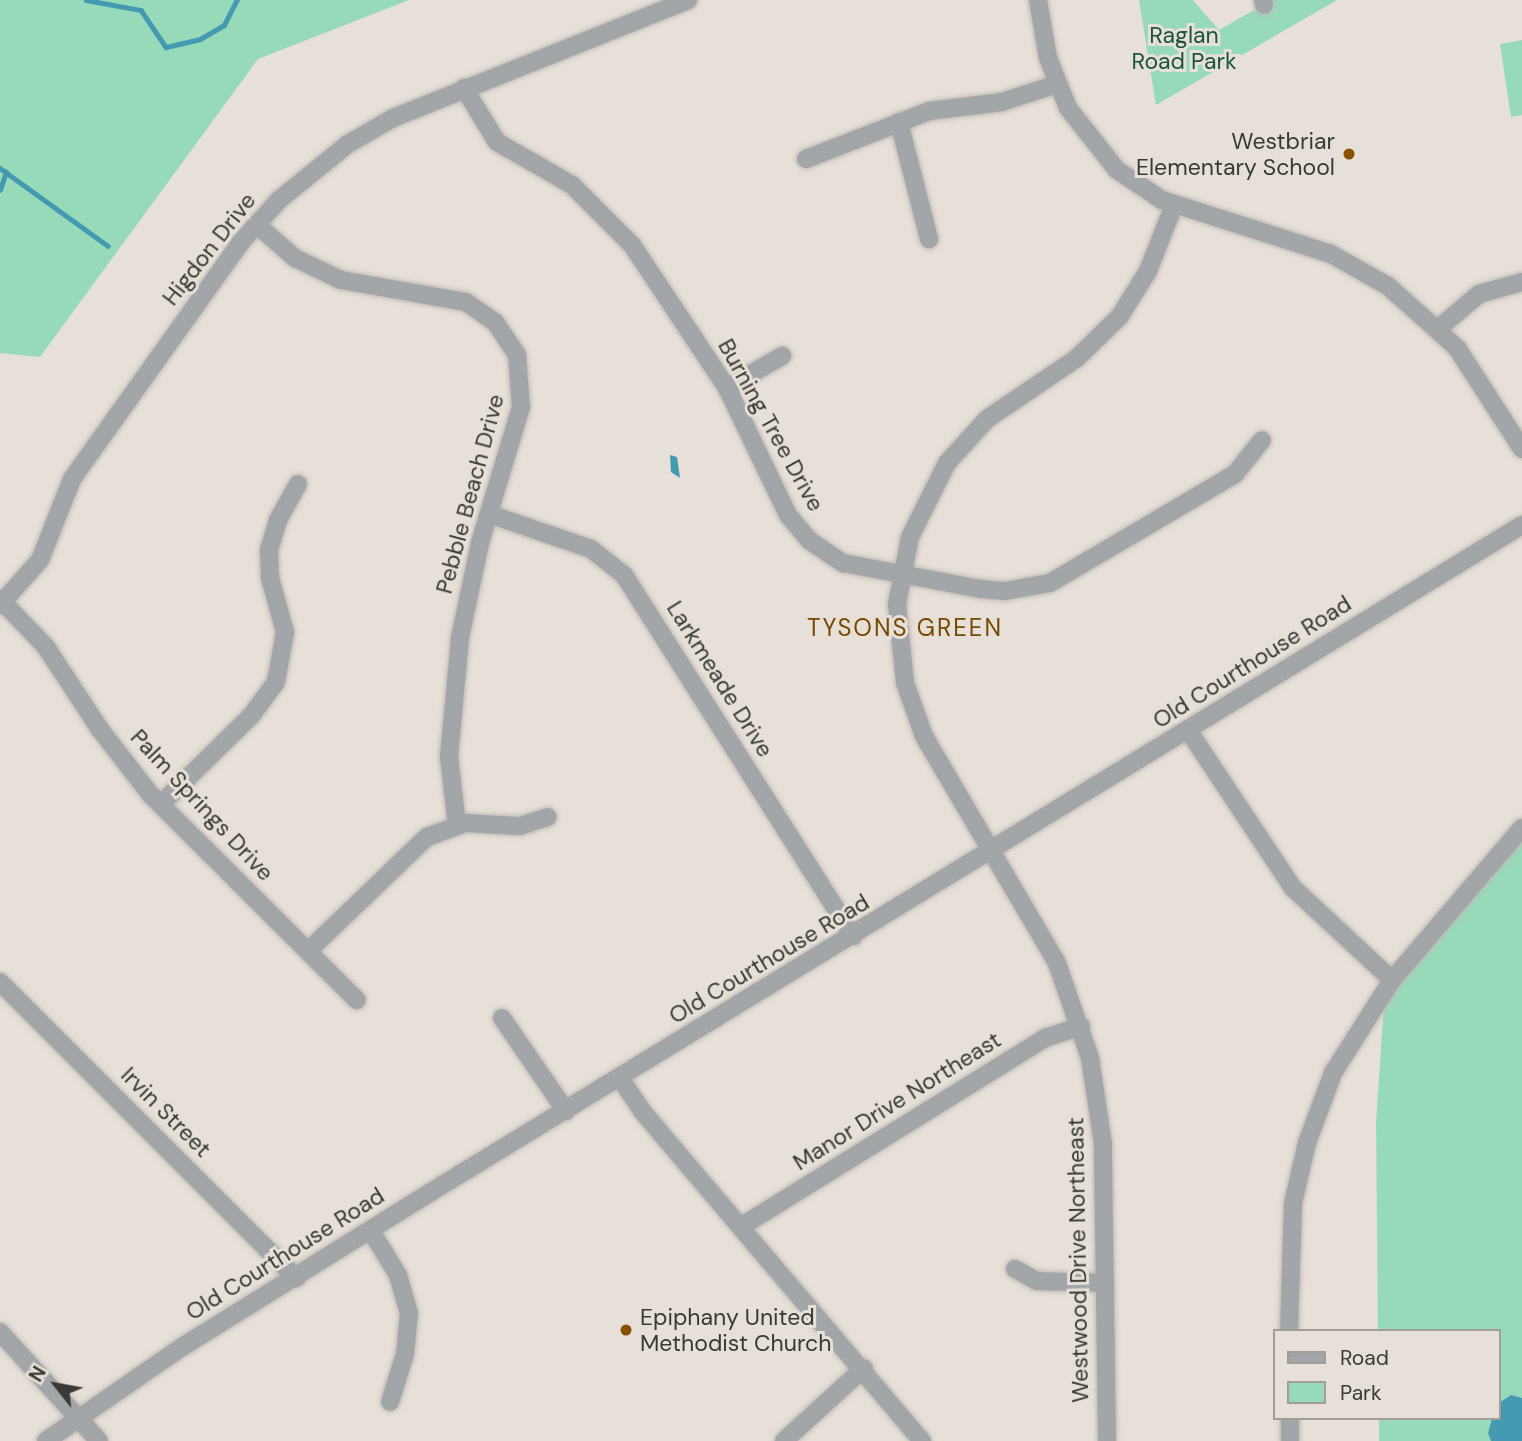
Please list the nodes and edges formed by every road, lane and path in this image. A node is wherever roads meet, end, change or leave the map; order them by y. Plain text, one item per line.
1 (688, 0) edge
2 (1038, 0) edge
3 (1057, 84) junction
4 (464, 88) junction
5 (899, 122) junction
6 (806, 159) dead end
7 (1174, 205) junction
8 (256, 224) junction
9 (929, 239) dead end
10 (1522, 282) edge
11 (1439, 328) junction
12 (782, 356) dead end
13 (727, 388) junction
14 (1262, 440) dead end
15 (1522, 449) edge
16 (299, 484) dead end
17 (489, 514) junction
18 (1522, 525) edge
19 (903, 576) junction
20 (1, 602) edge
21 (1188, 730) junction
22 (161, 804) junction
23 (548, 817) dead end
24 (457, 825) junction
25 (1522, 828) edge
26 (993, 850) junction
27 (853, 936) junction
28 (308, 951) junction
29 (1392, 980) junction
30 (0, 982) edge
31 (358, 1000) dead end
32 (502, 1018) dead end
33 (1081, 1026) junction
34 (620, 1078) junction
35 (566, 1111) junction
36 (742, 1226) junction
37 (371, 1231) junction
38 (1014, 1269) dead end
39 (296, 1278) junction
40 (1105, 1283) junction
41 (1289, 1329) edge
42 (0, 1332) edge
43 (864, 1368) junction
44 (390, 1402) dead end
45 (79, 1418) junction
46 (1290, 1420) edge
47 (46, 1441) edge
48 (99, 1441) edge
49 (784, 1441) edge
50 (922, 1441) edge
51 (1107, 1441) edge
52 (1290, 1441) edge

1 - 4 street, Higdon Drive
2 - 3 street
3 - 5 street
3 - 7 street
4 - 8 street, Higdon Drive
4 - 13 street, Burning Tree Drive
5 - 6 street
5 - 9 street
7 - 11 street
7 - 19 street, Westwood Drive Northeast
8 - 17 street, Pebble Beach Drive
8 - 20 street, Higdon Drive
10 - 11 street
11 - 15 street
12 - 13 street
13 - 19 street, Burning Tree Drive
14 - 19 street, Burning Tree Drive
16 - 22 street
17 - 24 street, Pebble Beach Drive
17 - 27 street, Larkmeade Drive
18 - 21 street, Old Courthouse Road
19 - 26 street, Westwood Drive Northeast
20 - 22 street, Palm Springs Drive
21 - 26 street, Old Courthouse Road
21 - 29 street
22 - 28 street, Palm Springs Drive
23 - 24 street
24 - 28 street
25 - 29 street
26 - 27 street, Old Courthouse Road
26 - 33 street, Westwood Drive Northeast
27 - 34 street, Old Courthouse Road
28 - 31 street, Palm Springs Drive
29 - 41 street
30 - 39 street, Irvin Street
32 - 35 street
33 - 36 street, Manor Drive Northeast
33 - 40 street, Westwood Drive Northeast
34 - 35 street, Old Courthouse Road
34 - 36 street
35 - 37 street, Old Courthouse Road
36 - 43 street
37 - 39 street, Old Courthouse Road
37 - 44 street
38 - 40 street
39 - 45 street, Old Courthouse Road
40 - 51 street, Westwood Drive Northeast
42 - 45 street
43 - 49 street
43 - 50 street
45 - 47 street, Old Courthouse Road
45 - 48 street
46 - 52 street

